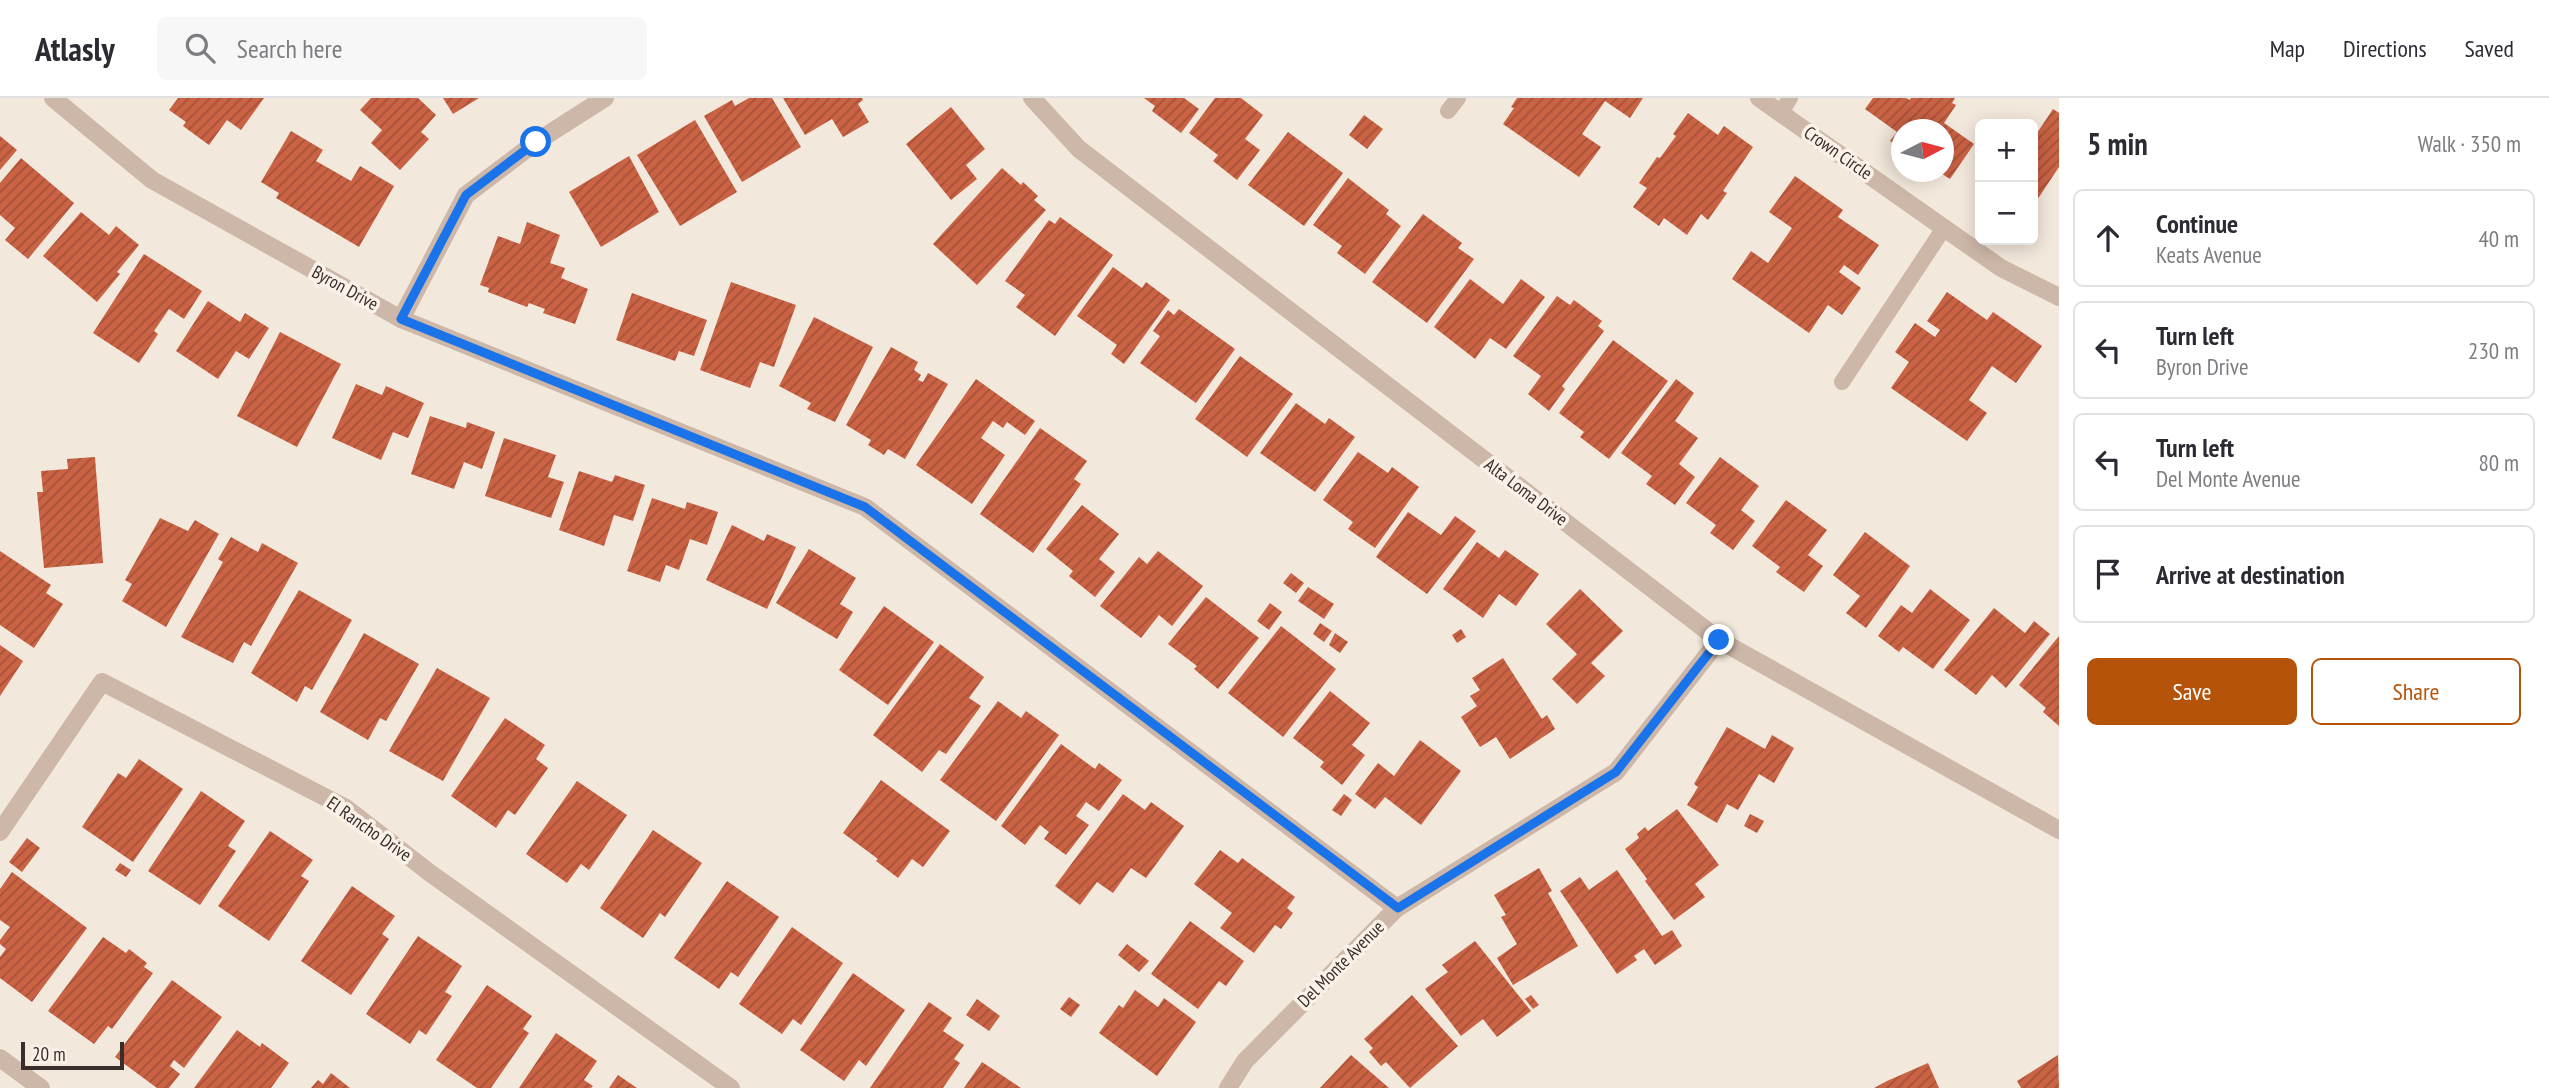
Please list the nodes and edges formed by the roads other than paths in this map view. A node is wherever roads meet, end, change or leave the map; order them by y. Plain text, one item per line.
1 (53, 98) edge
2 (605, 98) edge
3 (1032, 98) edge
4 (1759, 98) edge
5 (1785, 105) edge
6 (1944, 228) junction
7 (2059, 297) edge
8 (401, 319) junction
9 (1842, 382) dead end
10 (1719, 640) junction
11 (2059, 830) edge
12 (0, 832) edge
13 (1398, 908) junction
14 (0, 1059) edge
15 (41, 1088) edge
16 (731, 1088) edge
17 (1228, 1088) edge

1 - 8 street, Byron Drive
2 - 8 street
3 - 10 street, Alta Loma Drive
4 - 5 street, Crown Circle
5 - 6 street, Crown Circle
6 - 7 street, Crown Circle
6 - 9 lane
8 - 13 street, Byron Drive
10 - 11 street, Alta Loma Drive
10 - 13 street, Del Monte Avenue
12 - 16 street, El Rancho Drive
13 - 17 street, Del Monte Avenue
14 - 15 street

